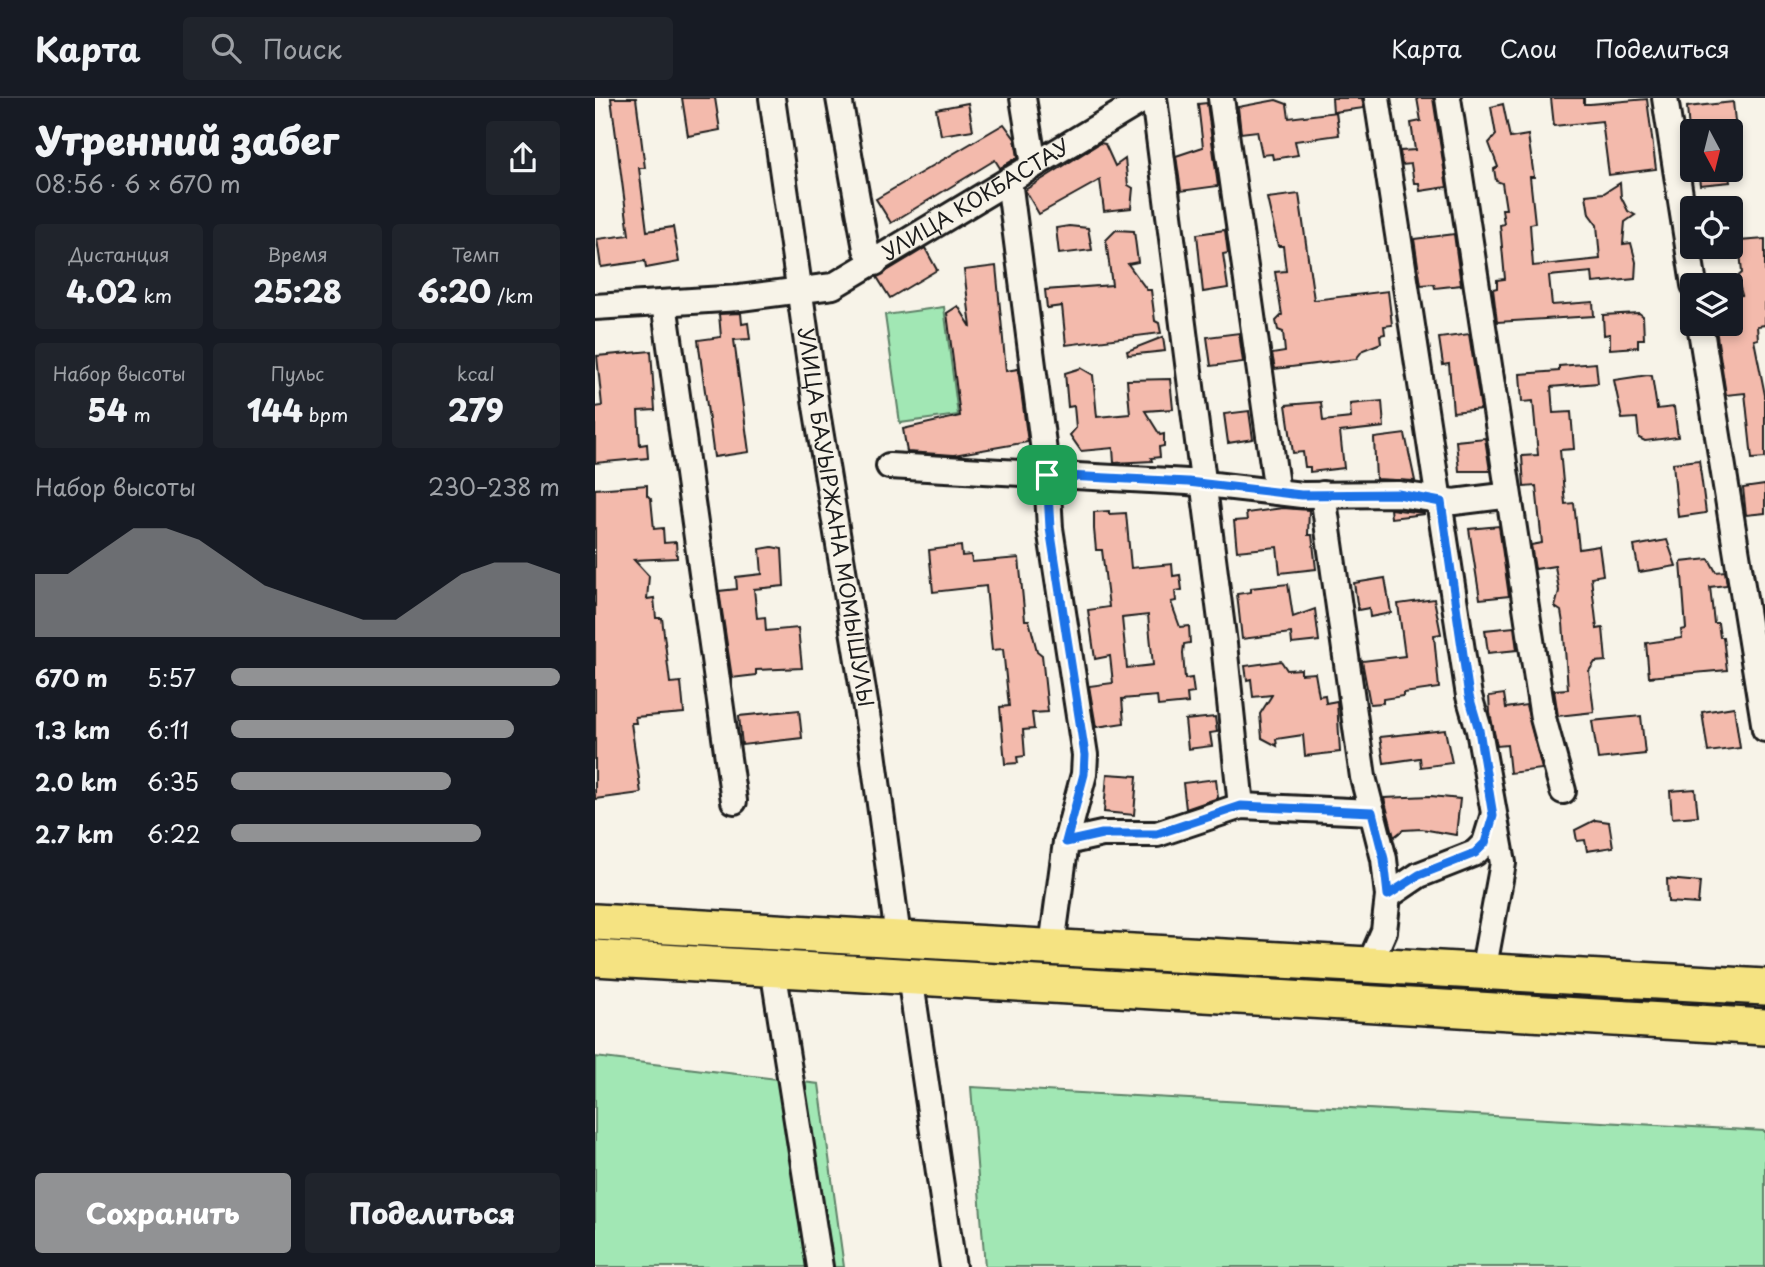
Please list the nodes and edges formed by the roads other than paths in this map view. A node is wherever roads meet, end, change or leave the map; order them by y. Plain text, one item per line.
1 (772, 98) edge
2 (839, 98) edge
3 (1023, 98) edge
4 (1146, 98) edge
5 (1154, 98) edge
6 (1221, 98) edge
7 (1377, 98) edge
8 (1448, 98) edge
9 (1665, 98) edge
10 (1034, 165) junction
11 (1009, 180) junction
12 (874, 263) junction
13 (1692, 273) edge
14 (801, 292) junction
15 (664, 303) junction
16 (595, 307) edge
17 (1702, 336) edge
18 (889, 466) dead end
19 (1047, 475) junction
20 (1203, 483) junction
21 (1277, 492) junction
22 (1323, 494) junction
23 (1441, 502) junction
24 (1510, 503) junction
25 (1765, 729) edge
26 (1563, 791) dead end
27 (734, 801) dead end
28 (1241, 806) junction
29 (1372, 812) junction
30 (1493, 816) junction
31 (1066, 842) junction
32 (1388, 895) junction
33 (595, 922) edge
34 (898, 937) junction
35 (1052, 946) junction
36 (595, 958) edge
37 (1369, 965) junction
38 (773, 968) junction
39 (1483, 972) junction
40 (910, 976) junction
41 (1765, 987) edge
42 (1765, 1027) edge
43 (820, 1267) edge
44 (953, 1267) edge

1 - 14 street, УЛИЦА БАУЫРЖАНА МОМЫШУЛЫ
2 - 12 street
3 - 10 street
4 - 10 street, УЛИЦА КОКБАСТАУ
5 - 20 street
6 - 21 street
7 - 23 street
8 - 24 street
9 - 13 street
10 - 11 street, УЛИЦА КОКБАСТАУ
11 - 12 street, УЛИЦА КОКБАСТАУ
11 - 19 street
12 - 14 street, УЛИЦА КОКБАСТАУ
14 - 15 street, УЛИЦА КОКБАСТАУ
14 - 34 street, УЛИЦА БАУЫРЖАНА МОМЫШУЛЫ
15 - 16 street, УЛИЦА КОКБАСТАУ
15 - 27 street
17 - 25 street
18 - 19 street
19 - 20 street
19 - 31 street
20 - 21 street
20 - 28 street
21 - 22 street
22 - 23 street
22 - 29 street
23 - 24 street
23 - 30 street
24 - 26 street
28 - 29 street
28 - 31 street
29 - 32 street
30 - 32 street
30 - 39 street
31 - 35 street
32 - 37 street
33 - 34 highway
34 - 35 highway
35 - 37 highway
36 - 38 highway
37 - 39 highway
38 - 40 highway
38 - 43 street
39 - 41 highway
40 - 42 highway
40 - 44 street

